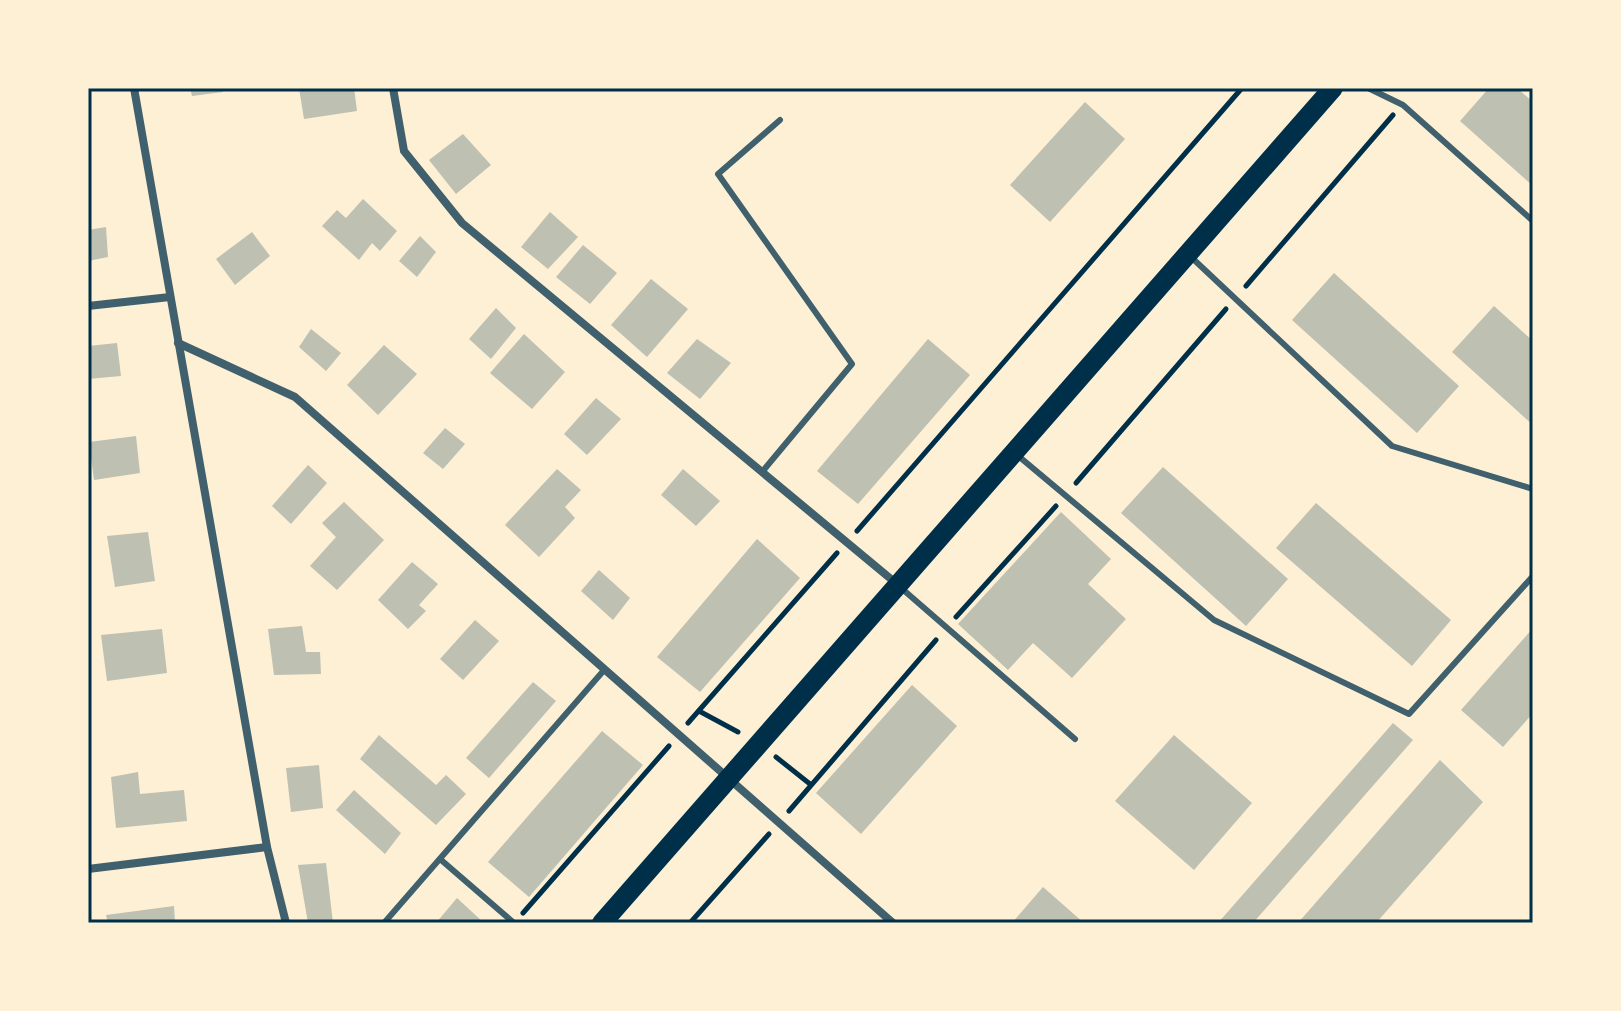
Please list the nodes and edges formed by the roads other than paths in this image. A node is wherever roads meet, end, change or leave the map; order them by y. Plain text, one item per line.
1 (134, 88) edge
2 (393, 88) edge
3 (1333, 88) edge
4 (1368, 88) edge
5 (780, 120) dead end
6 (1533, 221) edge
7 (1187, 254) junction
8 (170, 297) junction
9 (88, 306) edge
10 (178, 343) junction
11 (1013, 452) junction
12 (762, 472) junction
13 (1533, 489) edge
14 (1533, 576) edge
15 (897, 584) junction
16 (605, 669) junction
17 (1075, 739) dead end
18 (729, 778) junction
19 (267, 847) junction
20 (440, 859) junction
21 (88, 869) edge
22 (286, 923) edge
23 (384, 923) edge
24 (514, 923) edge
25 (602, 923) edge
26 (893, 923) edge

1 - 8 street
2 - 12 street
3 - 7 main road
4 - 6 lane
5 - 12 lane
7 - 11 main road
7 - 13 lane
8 - 9 street
8 - 10 street
10 - 16 street
10 - 19 street
11 - 14 lane
11 - 15 main road
12 - 15 street
15 - 17 lane
15 - 18 main road
16 - 18 street
16 - 20 lane
18 - 25 main road
18 - 26 street
19 - 21 street
19 - 22 street
20 - 23 lane
20 - 24 lane

